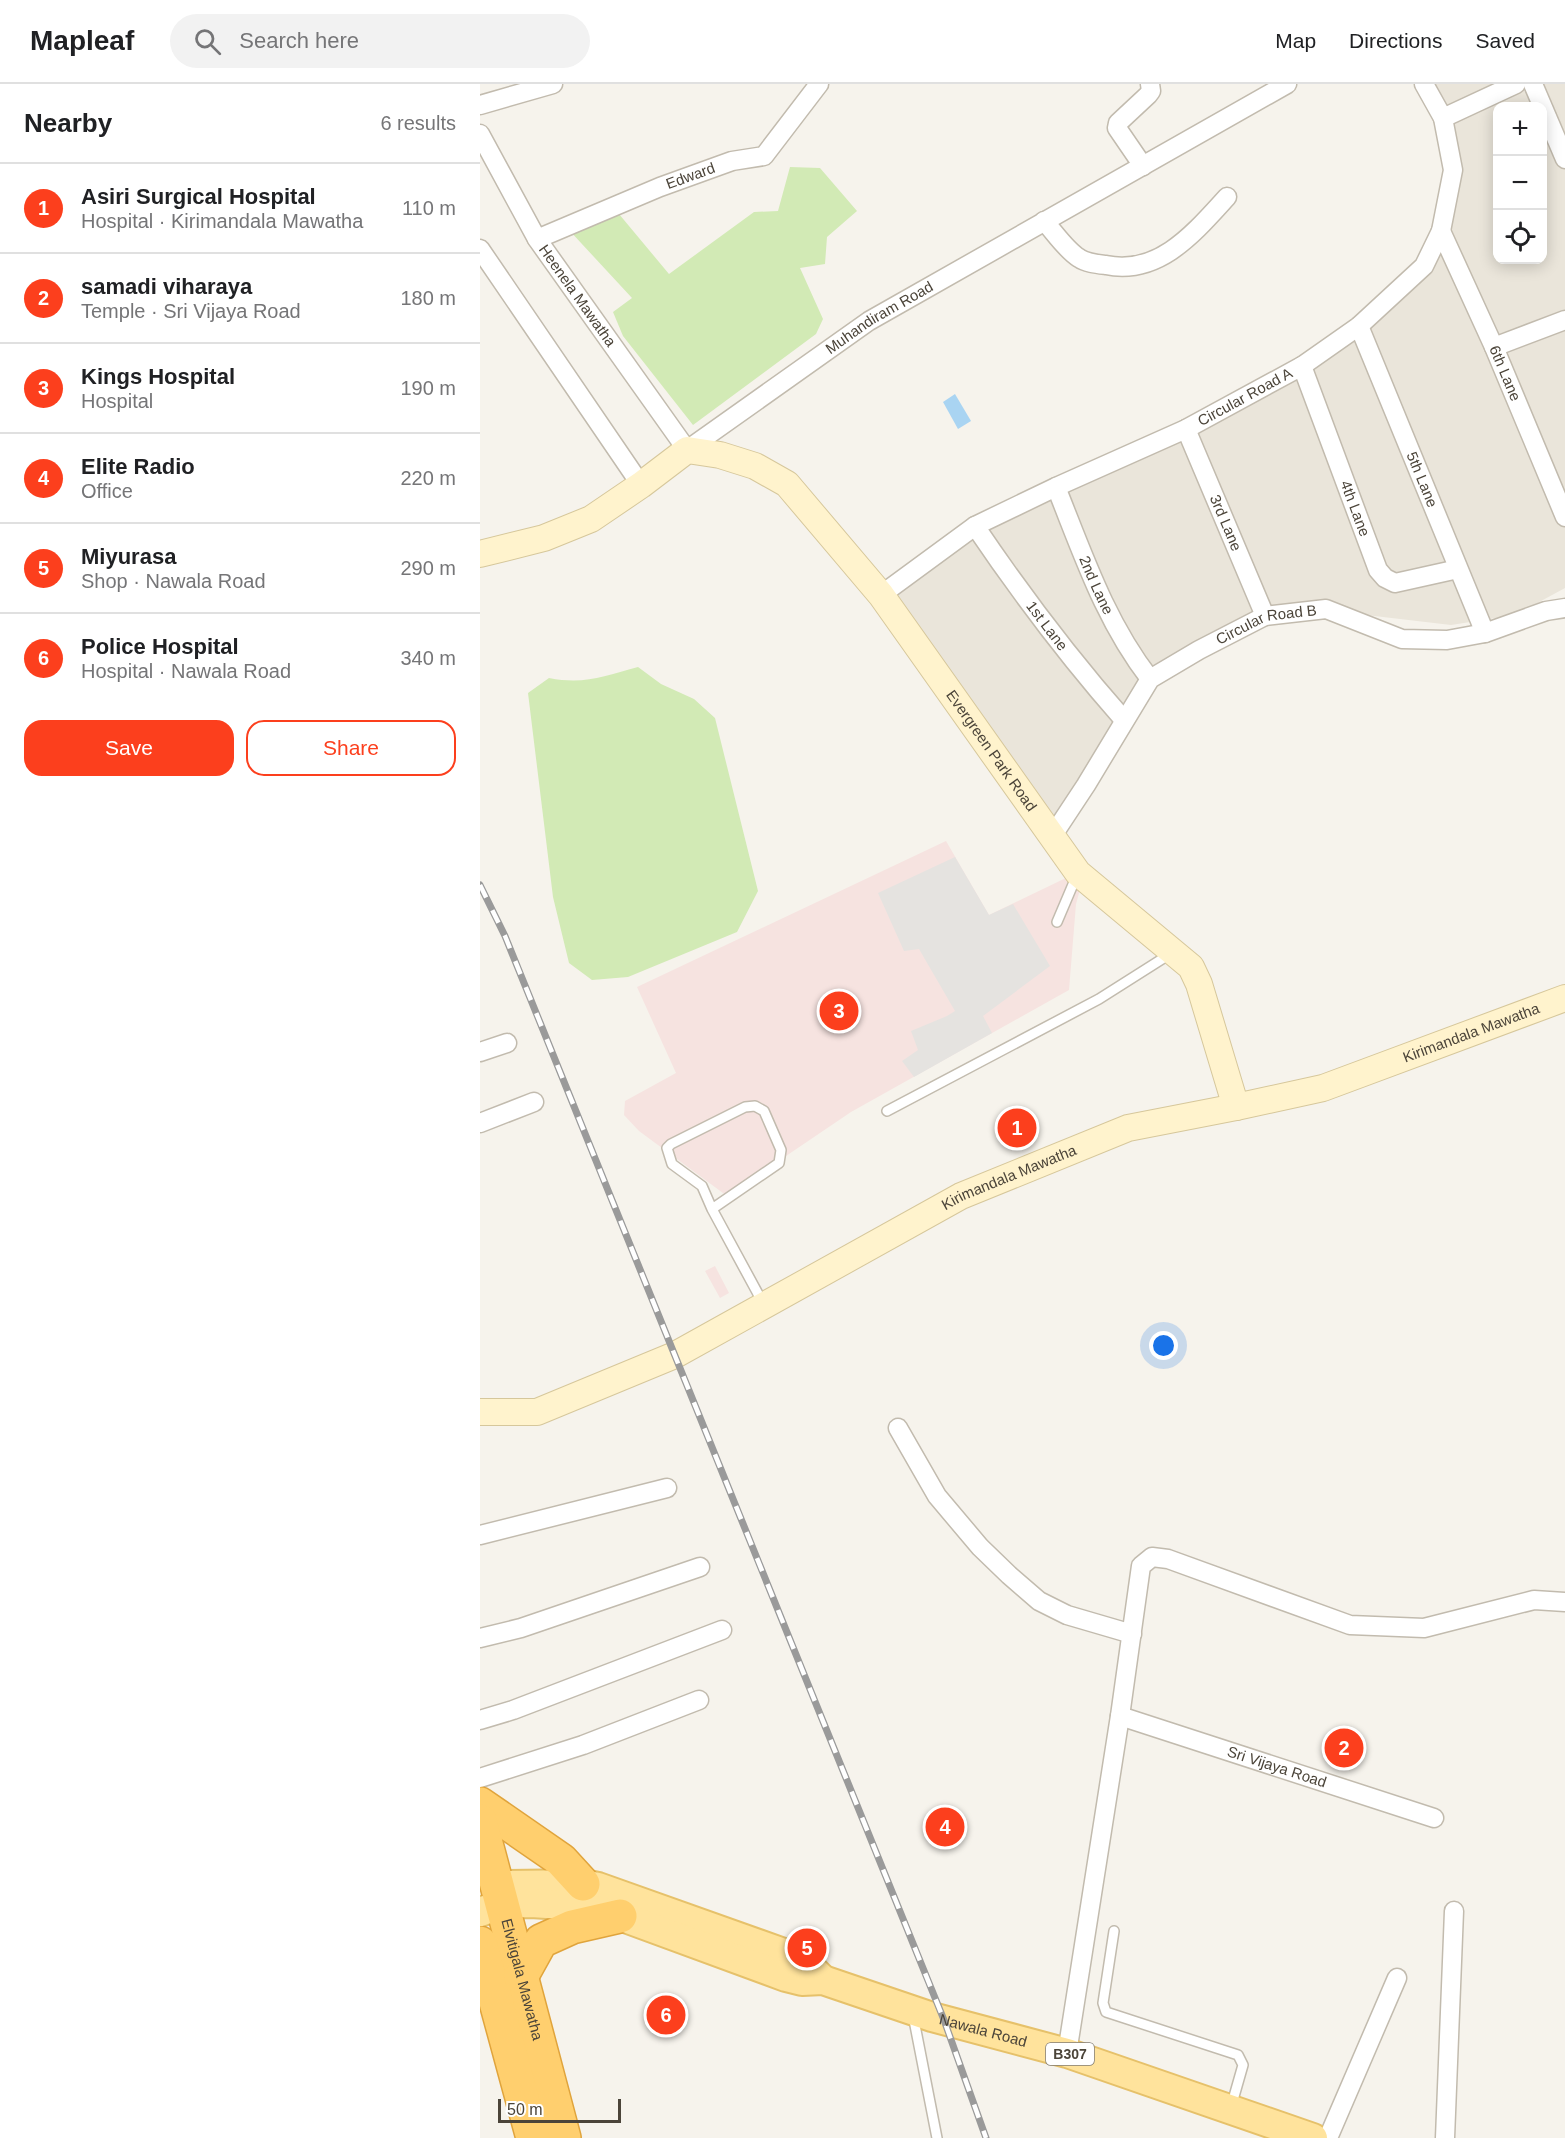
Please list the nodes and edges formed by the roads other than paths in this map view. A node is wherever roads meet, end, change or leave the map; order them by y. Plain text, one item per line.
1 (553, 84) edge
2 (819, 84) edge
3 (1150, 84) edge
4 (1287, 84) edge
5 (1424, 84) edge
6 (1516, 84) edge
7 (1533, 84) edge
8 (480, 105) edge
9 (1443, 118) junction
10 (480, 134) edge
11 (1564, 153) edge
12 (1143, 166) junction
13 (1227, 197) dead end
14 (1044, 221) junction
15 (1441, 231) junction
16 (537, 239) junction
17 (480, 249) edge
18 (1565, 320) edge
19 (1359, 326) junction
20 (1494, 347) junction
21 (1302, 366) junction
22 (1186, 429) junction
23 (687, 450) junction
24 (641, 485) junction
25 (1056, 487) junction
26 (1565, 517) edge
27 (975, 526) junction
28 (480, 554) edge
29 (1458, 569) junction
30 (881, 595) junction
31 (1565, 608) edge
32 (1265, 616) junction
33 (1485, 633) junction
34 (1150, 679) junction
35 (1124, 720) junction
36 (1053, 835) junction
37 (1078, 873) junction
38 (1057, 922) dead end
39 (1172, 952) junction
40 (1564, 1002) edge
41 (507, 1043) dead end
42 (480, 1052) edge
43 (534, 1102) dead end
44 (1236, 1107) junction
45 (887, 1110) dead end
46 (480, 1123) edge
47 (712, 1209) junction
48 (764, 1305) junction
49 (480, 1412) edge
50 (898, 1428) dead end
51 (667, 1488) dead end
52 (480, 1535) edge
53 (700, 1567) dead end
54 (1565, 1602) edge
55 (722, 1630) dead end
56 (1132, 1634) junction
57 (480, 1638) edge
58 (699, 1700) dead end
59 (1120, 1716) junction
60 (480, 1720) edge
61 (480, 1778) edge
62 (480, 1804) edge
63 (1434, 1818) dead end
64 (480, 1821) edge
65 (583, 1884) junction
66 (490, 1898) edge
67 (1454, 1911) dead end
68 (620, 1916) junction
69 (1114, 1930) dead end
70 (480, 1943) edge
71 (497, 1978) edge
72 (1397, 1978) dead end
73 (823, 1980) junction
74 (912, 2010) junction
75 (1067, 2053) junction
76 (1231, 2109) junction
77 (533, 2138) edge
78 (564, 2138) edge
79 (937, 2138) edge
80 (1313, 2138) edge
81 (1328, 2138) edge
82 (1445, 2138) edge

1 - 8 street
2 - 16 street, Edward
3 - 12 street
4 - 12 street, Muhandiram Road
5 - 9 street, Circular Road A
6 - 9 street
7 - 11 street
9 - 15 street, Circular Road A
10 - 16 street, Heenela Mawatha
12 - 14 street, Muhandiram Road
13 - 14 street
14 - 23 street, Muhandiram Road
15 - 19 street, Circular Road A
15 - 20 street, 6th Lane
16 - 23 street, Heenela Mawatha
17 - 24 street
18 - 20 street
19 - 21 street, Circular Road A
19 - 29 street, 5th Lane
20 - 26 street, 6th Lane
21 - 22 street, Circular Road A
21 - 29 street, 4th Lane
22 - 25 street, Circular Road A
22 - 32 street, 3rd Lane
23 - 24 main road, Muhandiram Road
23 - 30 main road, Evergreen Park Road
24 - 28 main road, Muhandiram Road
25 - 27 street, Circular Road A
25 - 34 street, 2nd Lane
27 - 30 street, Circular Road A
27 - 35 street, 1st Lane
29 - 33 street, 5th Lane
30 - 36 main road, Evergreen Park Road
31 - 33 street, Circular Road B
32 - 33 street, Circular Road B
32 - 34 street, Circular Road B
34 - 35 street, Circular Road B
35 - 36 street, Circular Road B
36 - 37 main road, Evergreen Park Road
37 - 38 lane
37 - 39 main road, Evergreen Park Road
39 - 44 main road, Evergreen Park Road
39 - 45 lane
40 - 44 main road, Kirimandala Mawatha
41 - 42 street
43 - 46 street
44 - 48 main road, Kirimandala Mawatha
47 - 47 lane
47 - 48 lane
48 - 49 main road, Kirimandala Mawatha
50 - 56 street
51 - 52 street
53 - 57 street
54 - 56 street
55 - 60 street
56 - 59 street
58 - 61 street
59 - 63 street, Sri Vijaya Road
59 - 75 street
62 - 65 highway
64 - 66 highway, Elvitigala Mawatha
65 - 66 main road, Nawala Road / B307
65 - 73 main road, Nawala Road / B307
66 - 68 main road, Nawala Road / B307
66 - 71 highway, Elvitigala Mawatha
67 - 82 street
68 - 71 highway
68 - 73 main road, Nawala Road / B307
69 - 76 lane
70 - 71 highway, Elvitigala Mawatha
71 - 77 highway, Elvitigala Mawatha
71 - 78 highway, Elvitigala Mawatha
72 - 81 street
73 - 74 main road, Nawala Road / B307
74 - 75 main road, Nawala Road / B307
74 - 79 lane
75 - 76 main road, Nawala Road / B307
76 - 80 main road, Nawala Road / B307

